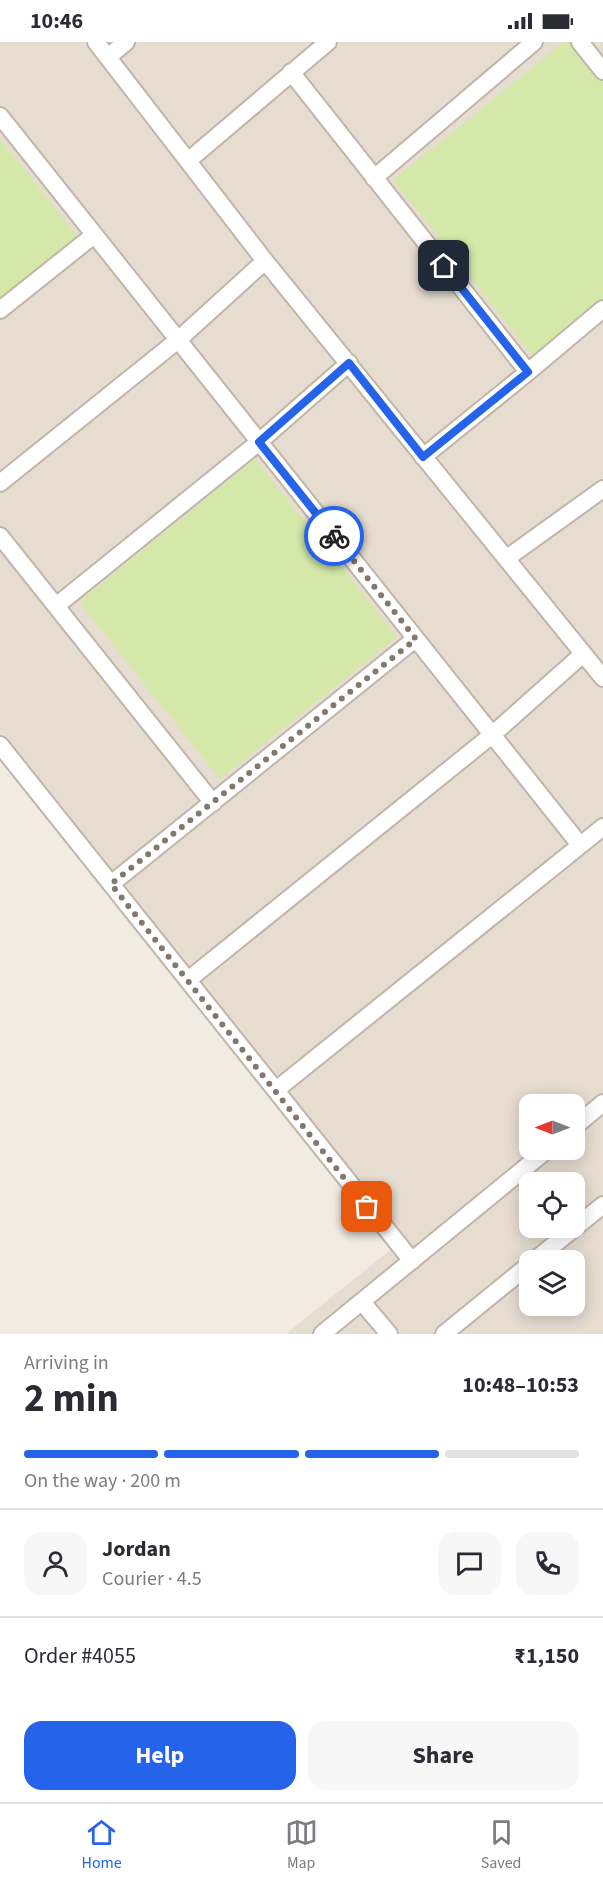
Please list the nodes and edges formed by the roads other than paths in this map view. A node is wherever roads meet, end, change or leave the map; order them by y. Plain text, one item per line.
1 (96, 42) edge
2 (126, 42) edge
3 (328, 42) edge
4 (534, 42) edge
5 (580, 42) edge
6 (108, 57) junction
7 (603, 71) edge
8 (291, 72) junction
9 (0, 116) edge
10 (189, 160) junction
11 (374, 178) junction
12 (94, 235) junction
13 (265, 261) junction
14 (603, 309) edge
15 (0, 310) edge
16 (178, 340) junction
17 (349, 363) junction
18 (528, 372) junction
19 (259, 442) junction
20 (423, 457) junction
21 (0, 483) edge
22 (603, 489) edge
23 (0, 536) edge
24 (507, 558) junction
25 (56, 606) junction
26 (416, 639) junction
27 (584, 654) junction
28 (603, 678) edge
29 (492, 735) junction
30 (0, 745) edge
31 (213, 802) junction
32 (603, 827) edge
33 (580, 845) junction
34 (111, 884) junction
35 (188, 980) junction
36 (276, 1090) junction
37 (603, 1103) edge
38 (585, 1118) edge
39 (535, 1160) edge
40 (603, 1205) edge
41 (547, 1250) edge
42 (412, 1261) junction
43 (519, 1273) edge
44 (362, 1302) junction
45 (322, 1334) edge
46 (389, 1334) edge
47 (444, 1334) edge

1 - 6 street
2 - 6 street
3 - 8 street
4 - 11 street
5 - 7 street
6 - 10 street
8 - 10 street
8 - 11 street
9 - 12 street
10 - 13 street
11 - 18 street
12 - 15 street
12 - 16 street
13 - 16 street
13 - 17 street
14 - 18 street
16 - 19 street
16 - 21 street
17 - 19 street
17 - 20 street
18 - 20 street
19 - 25 street
19 - 26 street
20 - 24 street
22 - 24 street
23 - 25 street
24 - 27 street
25 - 31 street
26 - 29 street
26 - 31 street
27 - 28 street
27 - 29 street
29 - 33 street
29 - 35 street
30 - 34 street
31 - 34 street
32 - 33 street
33 - 36 street
34 - 35 street
35 - 36 street
36 - 42 street
37 - 38 street
39 - 42 street
40 - 41 street
42 - 44 street
43 - 47 street
44 - 45 street
44 - 46 street

